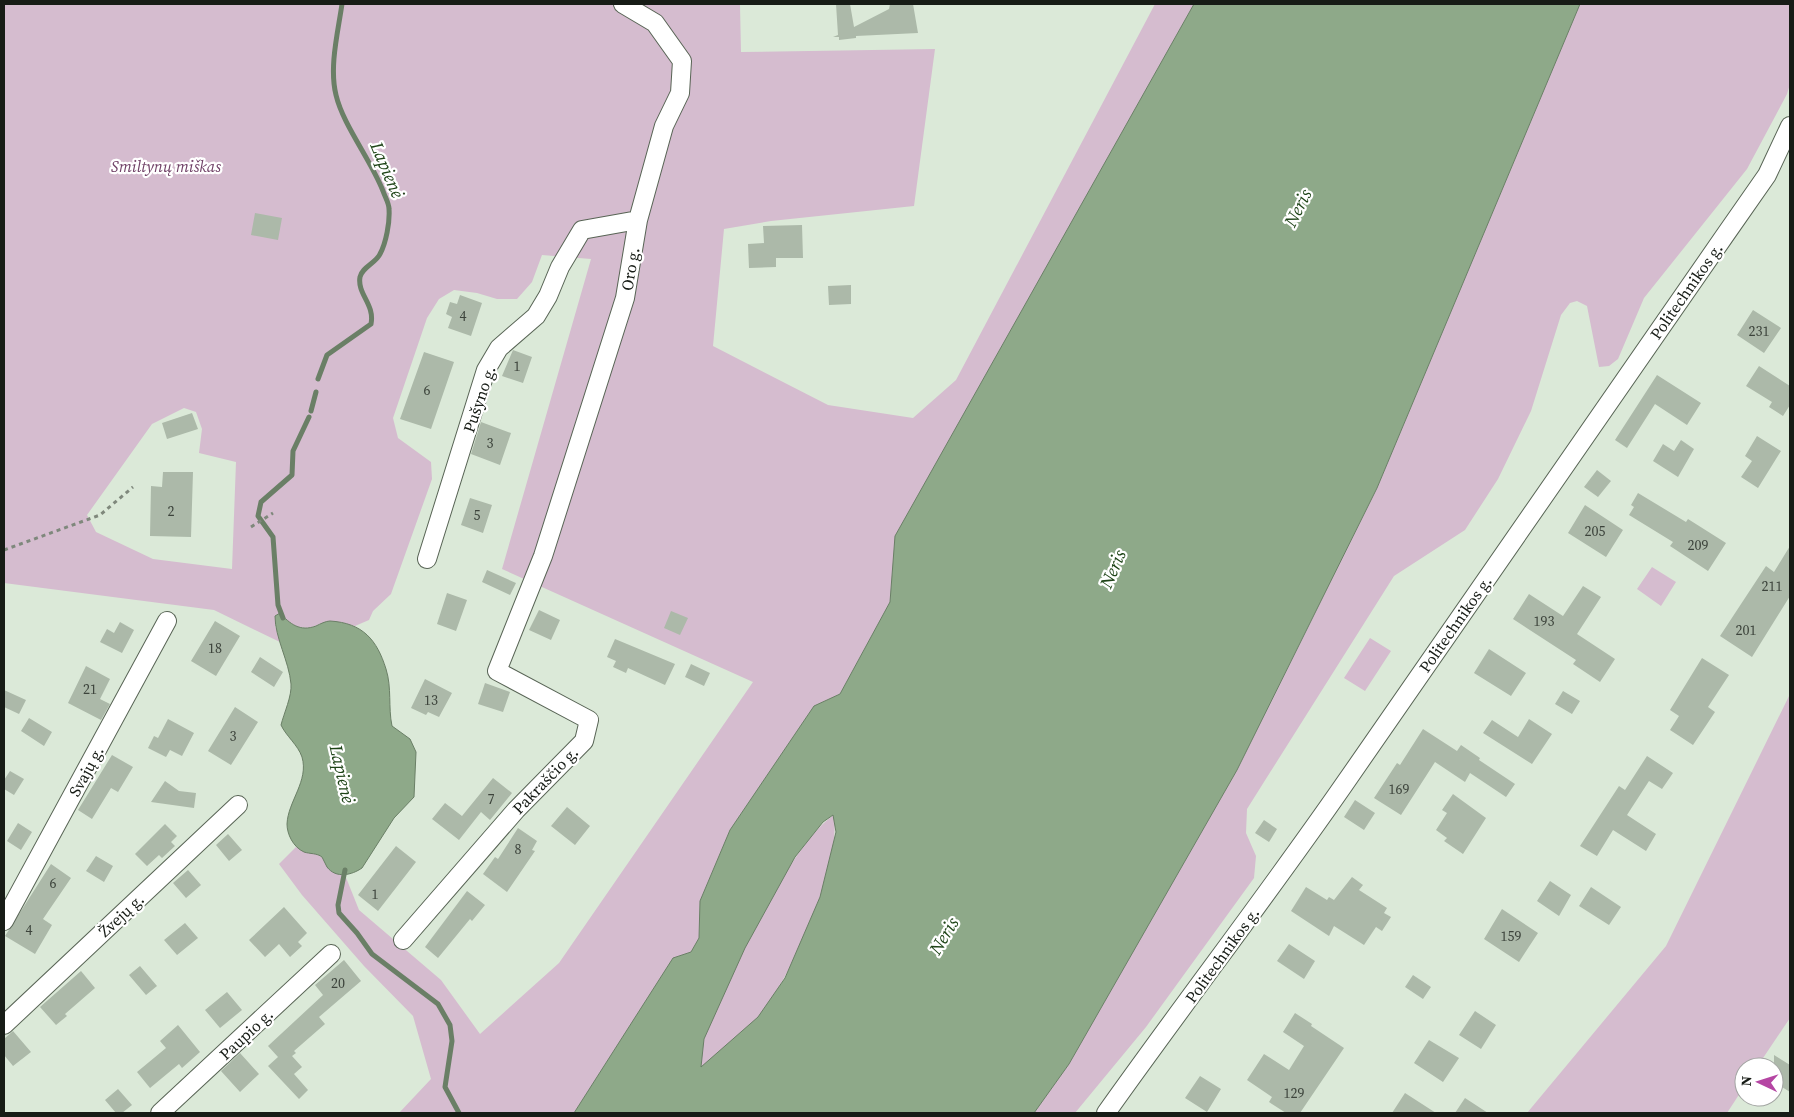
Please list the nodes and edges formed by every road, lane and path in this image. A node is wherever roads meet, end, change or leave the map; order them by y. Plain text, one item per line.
1 (623, 4) edge
2 (1790, 126) edge
3 (638, 220) junction
4 (133, 487) dead end
5 (273, 513) dead end
6 (251, 528) dead end
7 (4, 550) edge
8 (543, 556) joint
9 (427, 559) dead end
10 (167, 621) dead end
11 (238, 805) dead end
12 (4, 921) edge
13 (403, 940) dead end
14 (331, 954) dead end
15 (4, 1025) edge
16 (160, 1113) edge
17 (1106, 1113) edge

1 - 3 street, Oro g.
2 - 17 street, Politechnikos g.
3 - 8 street, Oro g.
3 - 9 street, Pušyno g.
4 - 7 path
5 - 6 path
8 - 13 street, Pakraščio g.
10 - 12 street, Svajų g.
11 - 15 street, Žvejų g.
14 - 16 street, Paupio g.

